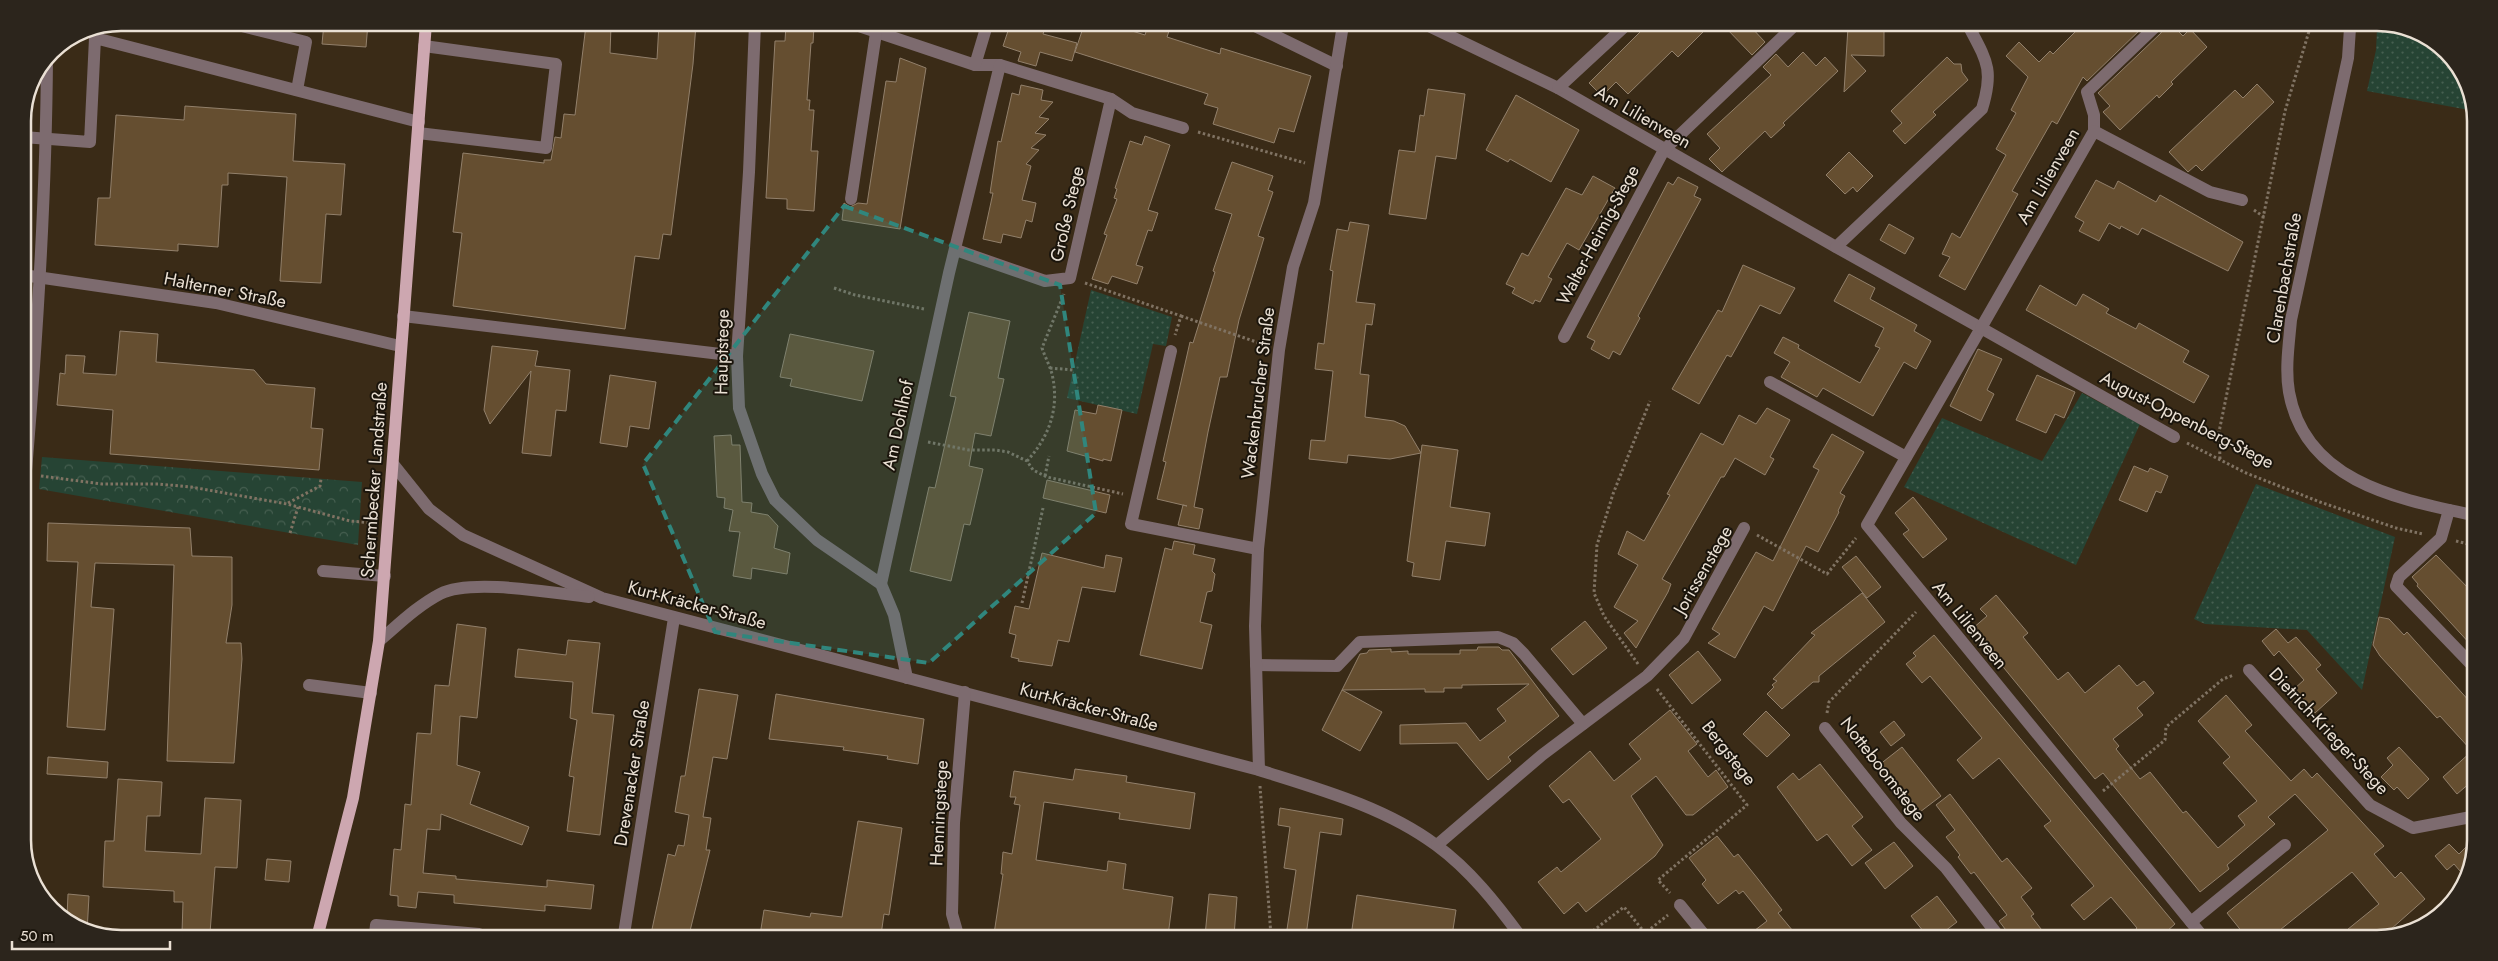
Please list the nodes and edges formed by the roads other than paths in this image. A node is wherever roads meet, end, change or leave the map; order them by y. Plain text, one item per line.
1 (262, 31) edge
2 (425, 31) edge
3 (754, 31) edge
4 (871, 31) edge
5 (985, 31) edge
6 (1265, 31) edge
7 (1342, 31) edge
8 (1439, 31) edge
9 (1620, 31) edge
10 (1789, 31) edge
11 (1971, 31) edge
12 (2151, 31) edge
13 (2350, 31) edge
14 (876, 33) junction
15 (100, 34) edge
16 (96, 35) edge
17 (424, 46) junction
18 (975, 65) junction
19 (1000, 65) junction
20 (1337, 66) junction
21 (47, 70) edge
22 (1558, 88) junction
23 (297, 90) junction
24 (1111, 99) junction
25 (418, 127) junction
26 (1183, 128) road end
27 (2094, 131) junction
28 (31, 138) edge
29 (46, 139) junction
30 (1664, 150) junction
31 (851, 199) dead end
32 (2242, 200) dead end
33 (1836, 247) junction
34 (956, 250) junction
35 (31, 275) edge
36 (42, 276) junction
37 (403, 316) junction
38 (1981, 328) junction
39 (1564, 337) dead end
40 (400, 346) junction
41 (1171, 350) road end
42 (737, 356) junction
43 (1770, 382) dead end
44 (31, 412) edge
45 (2174, 437) road end
46 (1906, 457) junction
47 (393, 464) junction
48 (2449, 510) junction
49 (2467, 514) edge
50 (1744, 528) road end
51 (1258, 549) junction
52 (323, 571) dead end
53 (385, 576) junction
54 (881, 584) junction
55 (602, 598) junction
56 (674, 618) junction
57 (379, 641) junction
58 (2467, 660) edge
59 (1256, 665) junction
60 (2249, 670) road end
61 (907, 678) junction
62 (310, 685) dead end
63 (965, 692) junction
64 (371, 693) junction
65 (1583, 724) junction
66 (1825, 728) road end
67 (1258, 770) junction
68 (2467, 818) edge
69 (1437, 846) junction
70 (2285, 846) dead end
71 (1680, 905) road end
72 (2190, 922) junction
73 (319, 930) edge
74 (375, 930) edge
75 (433, 930) edge
76 (625, 930) edge
77 (957, 930) edge
78 (1516, 930) edge
79 (1700, 930) edge
80 (1994, 930) edge
81 (2197, 930) edge

1 - 23 street
2 - 17 main road, Schermbecker Landstraße
3 - 42 street, Hauptstege
4 - 14 street
5 - 18 street
6 - 20 street
7 - 20 street, Wackenbrucher Straße
8 - 22 street, Am Lilienveen
9 - 22 street
10 - 30 street, Walter-Heimig-Stege
11 - 33 street
12 - 27 street
13 - 48 street, Clarenbachstraße
14 - 18 street
14 - 31 street
15 - 23 street
16 - 29 street
17 - 25 main road, Schermbecker Landstraße
17 - 25 street
18 - 19 street
19 - 24 street
19 - 34 street
20 - 51 street, Wackenbrucher Straße
21 - 29 street
22 - 30 street, Am Lilienveen
23 - 25 street
24 - 26 street
24 - 34 street, Große Stege
25 - 37 main road, Schermbecker Landstraße
27 - 32 street, Am Lilienveen
27 - 38 street, Am Lilienveen
28 - 29 street
29 - 36 street
30 - 33 street, Am Lilienveen
30 - 39 street, Walter-Heimig-Stege
33 - 38 street, Am Lilienveen
34 - 54 street, Am Dohlhof
35 - 36 street, Halterner Straße
36 - 40 street, Halterner Straße
36 - 44 street
37 - 40 main road, Schermbecker Landstraße
37 - 42 street
38 - 45 street, August-Oppenberg-Stege
38 - 46 street, Am Lilienveen
40 - 47 main road, Schermbecker Landstraße
41 - 51 street
42 - 54 street, Hauptstege
43 - 46 street
46 - 72 street, Am Lilienveen
47 - 53 main road, Schermbecker Landstraße
47 - 55 street, Kurt-Kräcker-Straße
48 - 49 street, Clarenbachstraße
48 - 58 street
50 - 65 street, Jorissenstege
51 - 59 street, Wackenbrucher Straße
52 - 53 street
53 - 57 main road, Schermbecker Landstraße
54 - 61 street
55 - 56 street, Kurt-Kräcker-Straße
55 - 57 street, Kurt-Kräcker-Straße
56 - 61 street, Kurt-Kräcker-Straße
56 - 76 street, Drevenacker Straße
57 - 64 main road, Schermbecker Landstraße
59 - 65 street
59 - 67 street, Wackenbrucher Straße
60 - 68 street, Dietrich-Krieger-Stege
61 - 63 street, Kurt-Kräcker-Straße
62 - 64 street
63 - 67 street, Kurt-Kräcker-Straße
63 - 77 street, Henningstege
64 - 73 main road, Schermbecker Landstraße
65 - 69 street, Jorissenstege
66 - 80 street, Notteboomstege
67 - 69 street, Kurt-Kräcker-Straße
69 - 78 street, Kurt-Kräcker-Straße
70 - 72 street
71 - 79 street
72 - 81 street, Am Lilienveen
74 - 75 street

